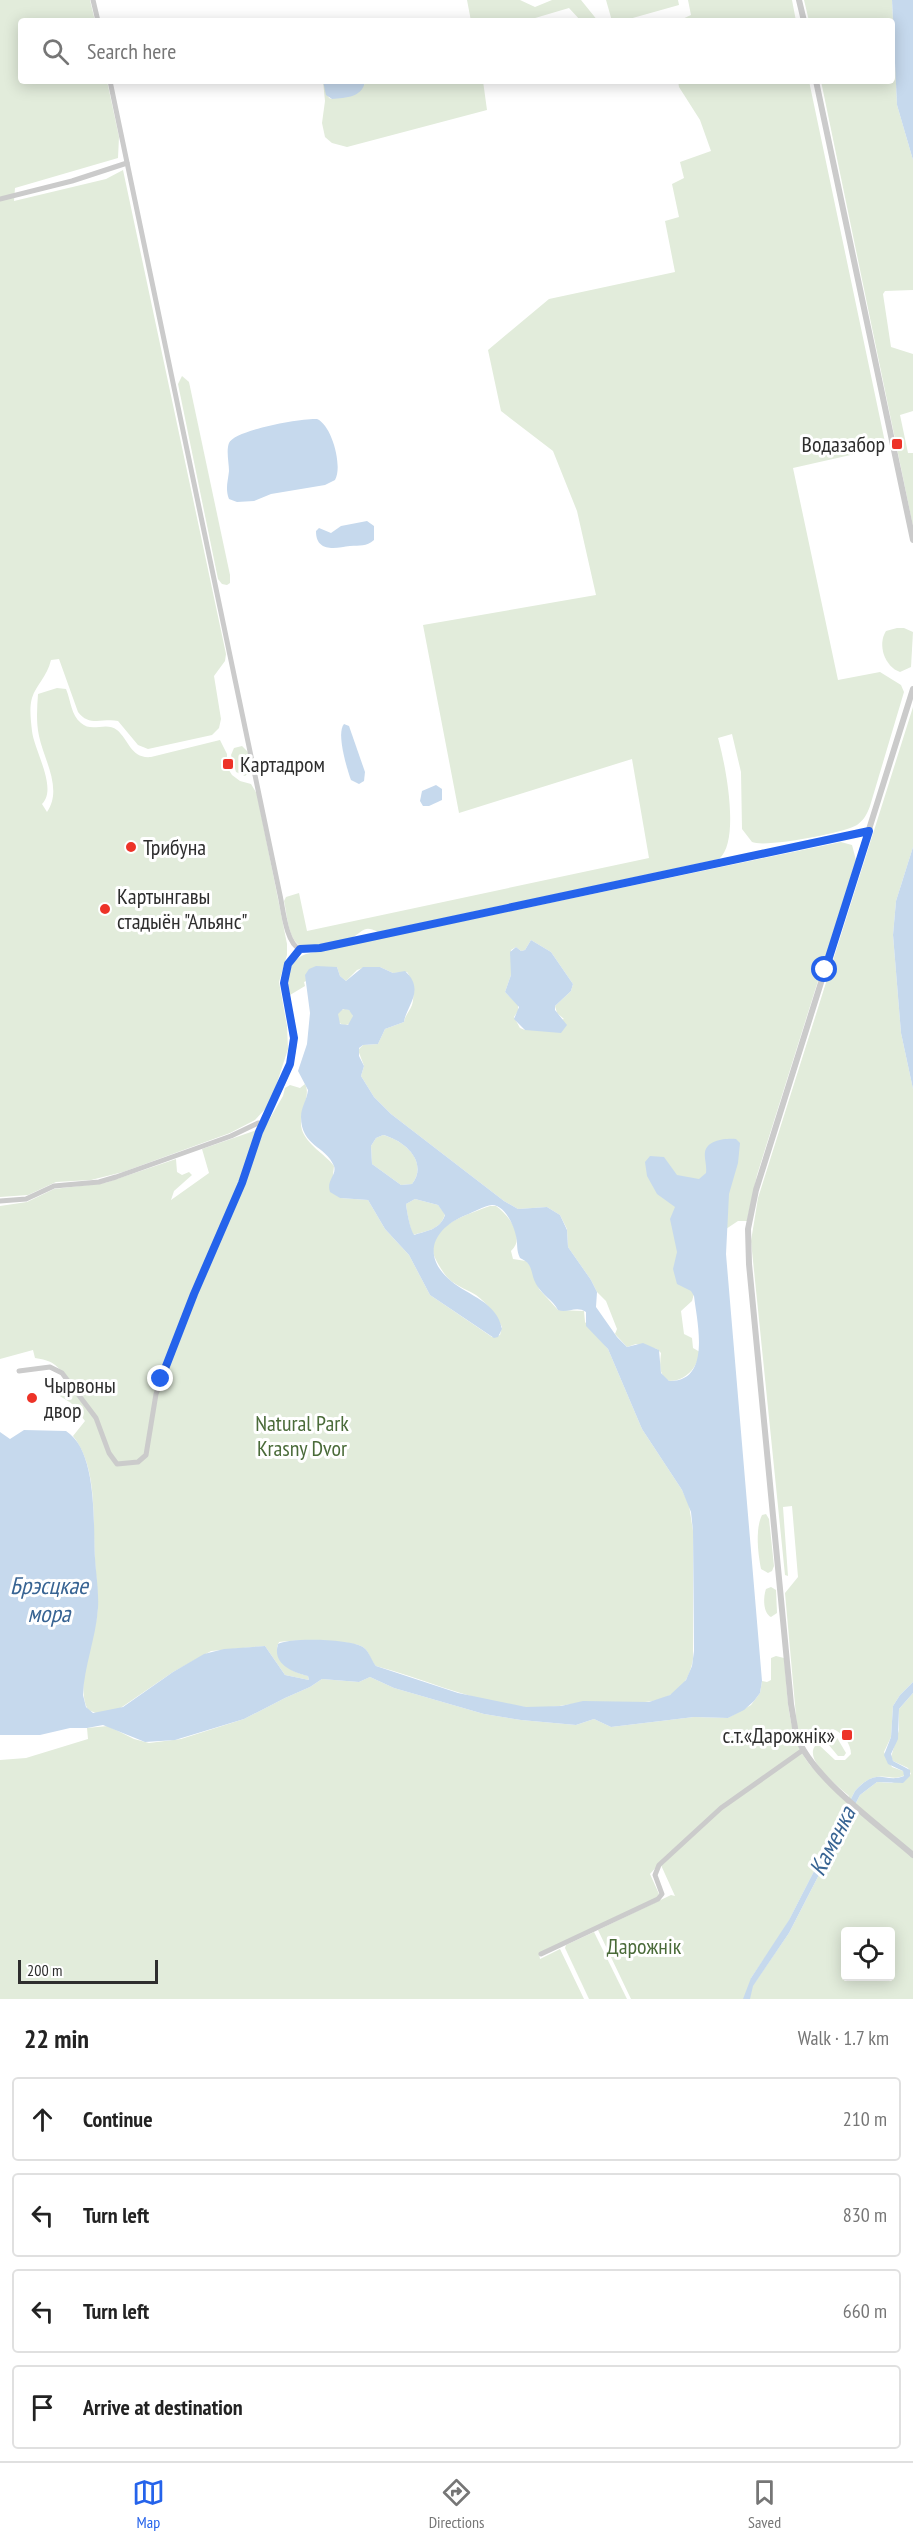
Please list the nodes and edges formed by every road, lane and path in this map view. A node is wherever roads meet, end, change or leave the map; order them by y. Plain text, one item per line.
1 (93, 0) edge
2 (799, 0) edge
3 (97, 18) edge
4 (803, 18) edge
5 (111, 84) edge
6 (817, 84) edge
7 (127, 163) junction
8 (0, 199) edge
9 (913, 540) edge
10 (913, 689) edge
11 (869, 831) junction
12 (300, 949) junction
13 (263, 1123) junction
14 (0, 1202) edge
15 (19, 1371) dead end
16 (803, 1750) junction
17 (913, 1855) edge
18 (541, 1954) dead end

1 - 3 street
2 - 4 street
5 - 7 street
6 - 9 street
7 - 8 street
7 - 12 street
10 - 11 street
11 - 12 street
11 - 16 street
12 - 13 street
13 - 14 street
13 - 15 street
16 - 17 street
16 - 18 street

